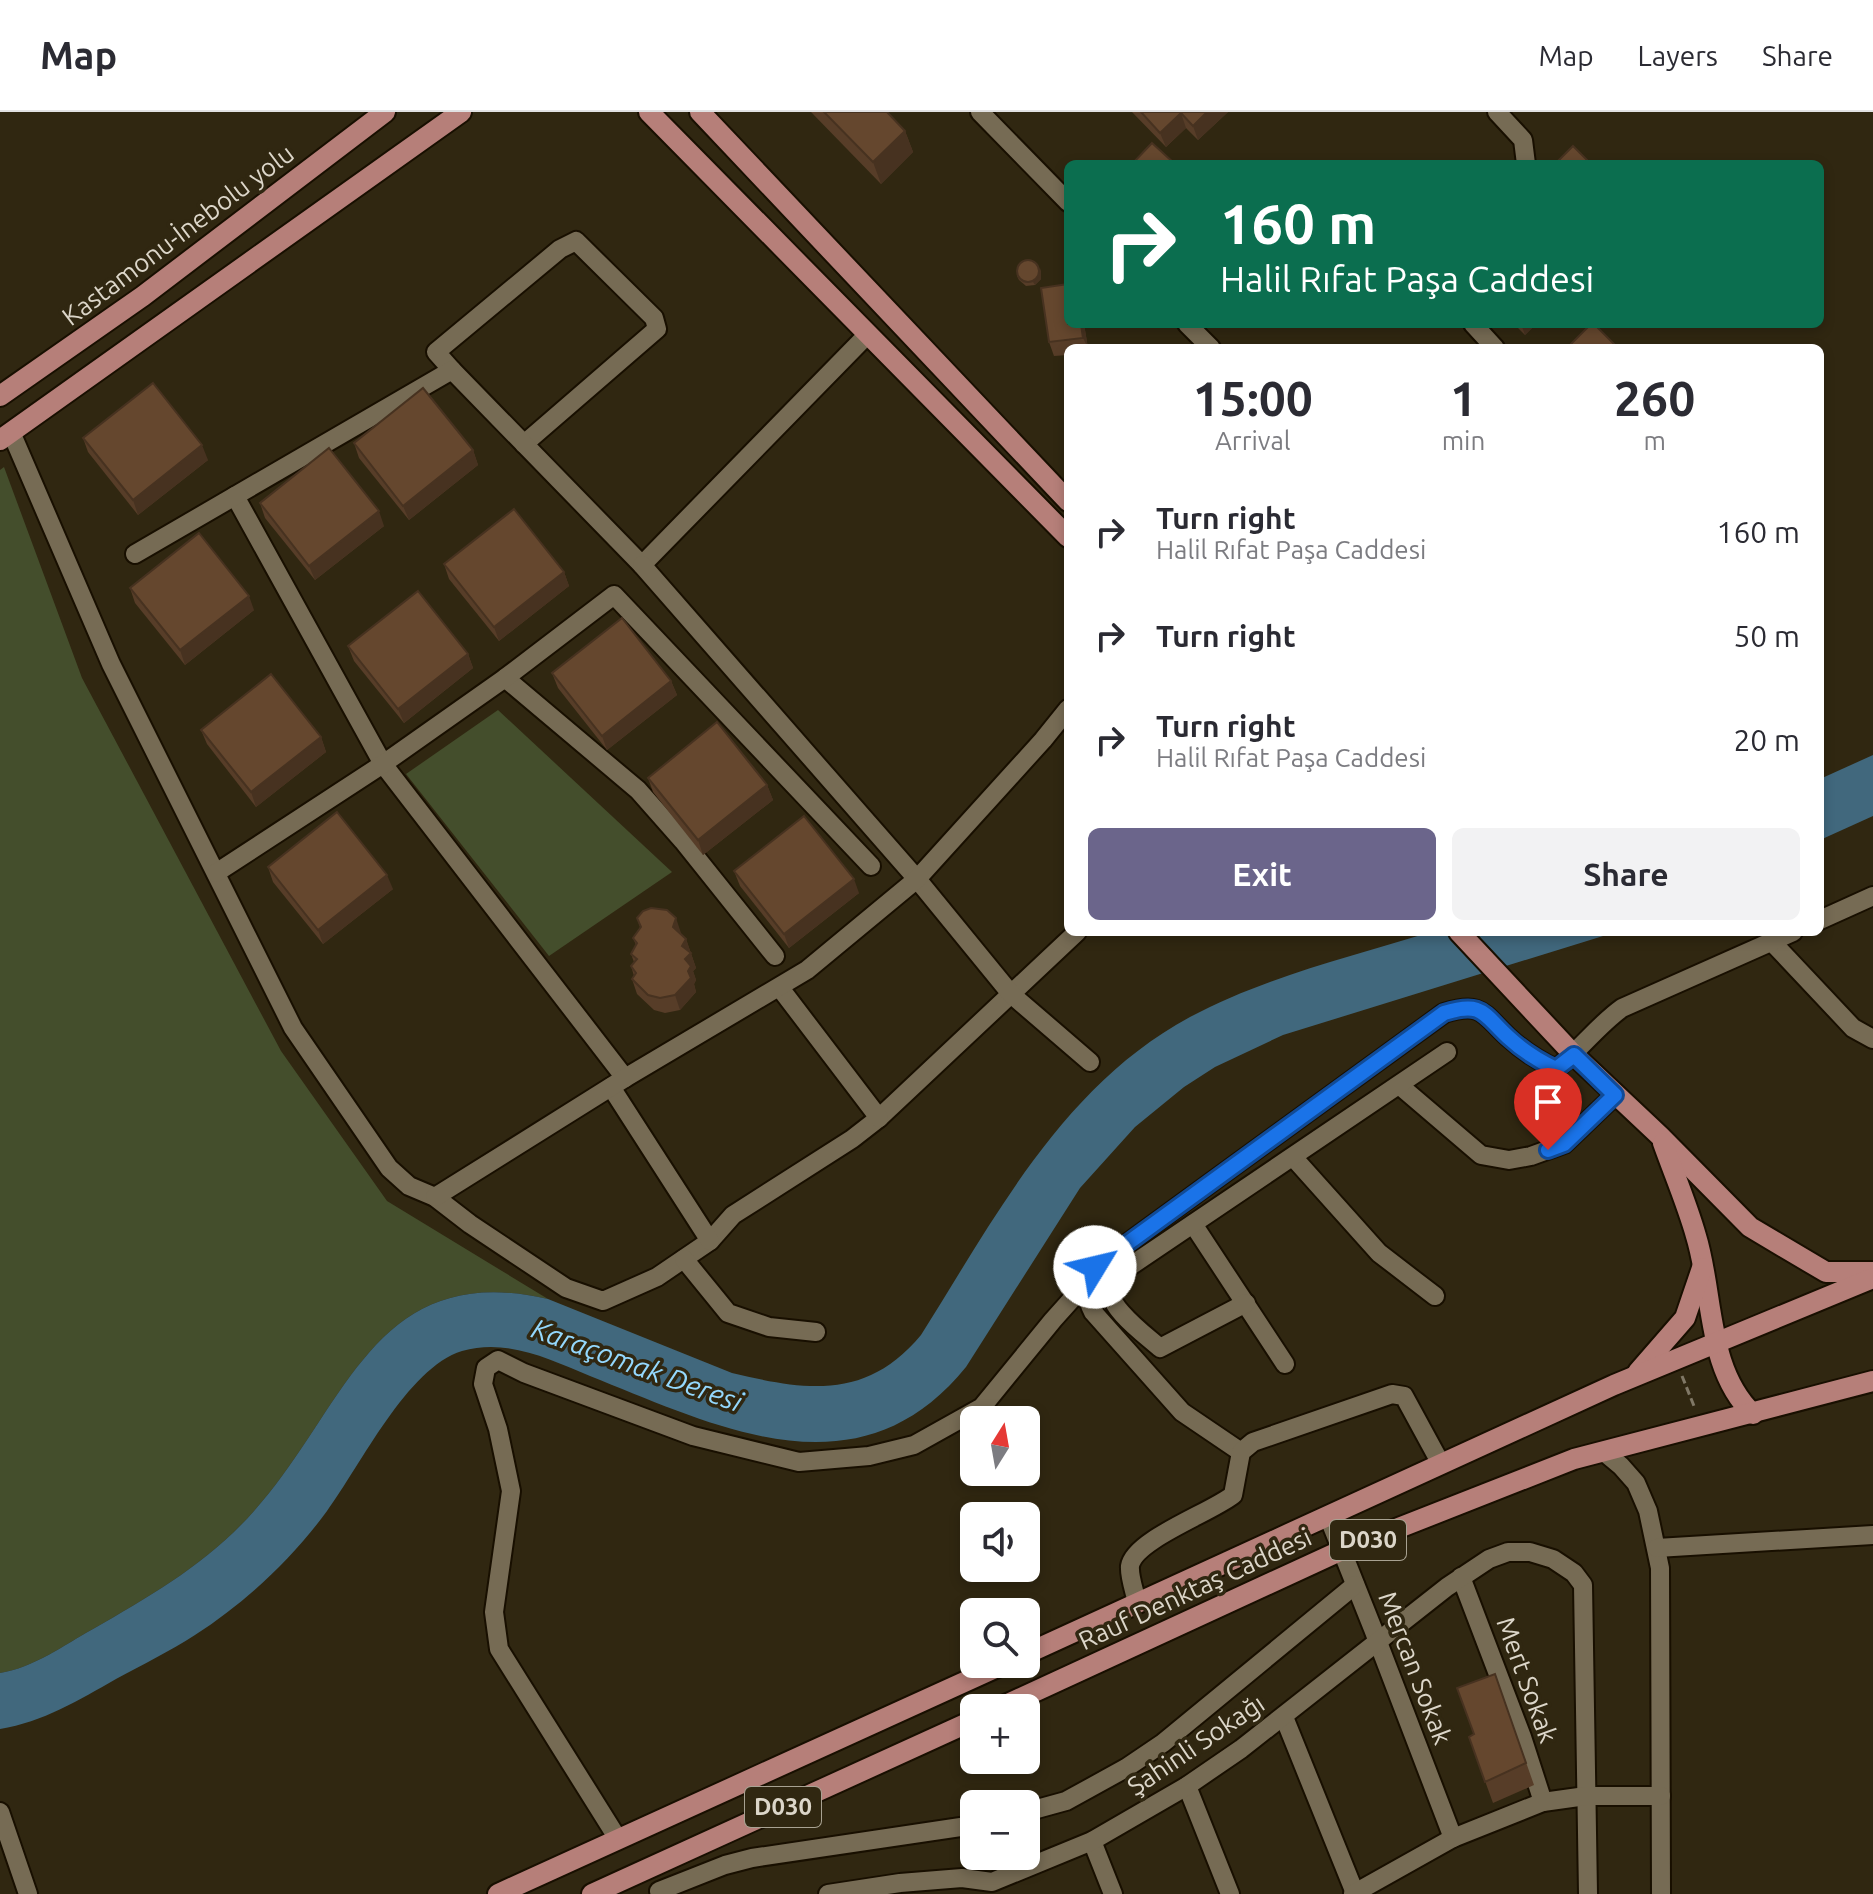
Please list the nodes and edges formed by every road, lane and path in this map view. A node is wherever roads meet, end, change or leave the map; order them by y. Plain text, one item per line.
1 (385, 112) edge
2 (461, 112) edge
3 (649, 112) edge
4 (700, 112) edge
5 (980, 112) edge
6 (1497, 112) edge
7 (1526, 160) edge
8 (1064, 198) edge
9 (1191, 328) edge
10 (1477, 328) edge
11 (868, 334) junction
12 (1207, 344) edge
13 (1491, 344) edge
14 (452, 370) junction
15 (0, 396) edge
16 (6, 436) edge
17 (524, 444) junction
18 (235, 496) junction
19 (1064, 497) edge
20 (1064, 533) edge
21 (135, 554) dead end
22 (642, 565) junction
23 (505, 678) junction
24 (1064, 714) edge
25 (383, 764) junction
26 (871, 866) dead end
27 (216, 873) junction
28 (917, 879) junction
29 (1873, 896) edge
30 (1824, 918) edge
31 (1073, 936) edge
32 (1463, 936) edge
33 (1785, 936) edge
34 (1772, 942) junction
35 (775, 956) dead end
36 (780, 988) junction
37 (1011, 994) junction
38 (1873, 1039) edge
39 (1447, 1052) dead end
40 (1574, 1055) junction
41 (1090, 1062) dead end
42 (618, 1082) junction
43 (1399, 1085) junction
44 (1615, 1095) junction
45 (879, 1118) junction
46 (1660, 1136) junction
47 (1293, 1157) junction
48 (435, 1197) junction
49 (1193, 1224) junction
50 (710, 1241) junction
51 (684, 1259) junction
52 (1702, 1265) junction
53 (1873, 1275) edge
54 (1088, 1281) junction
55 (1435, 1296) dead end
56 (1246, 1303) junction
57 (816, 1332) dead end
58 (1718, 1343) junction
59 (1676, 1360) junction
60 (1285, 1364) dead end
61 (1633, 1378) junction
62 (1873, 1381) edge
63 (1753, 1414) junction
64 (1702, 1426) junction
65 (1603, 1451) junction
66 (1241, 1452) junction
67 (1441, 1464) junction
68 (1328, 1516) junction
69 (1873, 1535) edge
70 (1657, 1548) junction
71 (1340, 1551) junction
72 (1461, 1577) junction
73 (1355, 1585) junction
74 (1137, 1603) junction
75 (1378, 1641) junction
76 (1040, 1648) edge
77 (973, 1678) edge
78 (1029, 1694) edge
79 (1284, 1717) junction
80 (960, 1726) edge
81 (1187, 1786) junction
82 (1586, 1796) junction
83 (1661, 1796) junction
84 (1543, 1802) junction
85 (1040, 1808) edge
86 (0, 1812) edge
87 (960, 1827) edge
88 (1453, 1838) junction
89 (618, 1839) junction
90 (1092, 1841) junction
91 (650, 1869) junction
92 (993, 1888) edge
93 (660, 1892) edge
94 (1583, 1893) edge
95 (28, 1894) edge
96 (498, 1894) edge
97 (592, 1894) edge
98 (828, 1894) edge
99 (1113, 1894) edge
100 (1230, 1894) edge
101 (1354, 1894) edge
102 (1661, 1894) edge

1 - 15 main road, Kastamonu-İnebolu yolu
2 - 16 main road
3 - 11 main road
4 - 19 main road
5 - 8 street
6 - 7 street
9 - 12 street
10 - 13 street
11 - 20 main road
11 - 22 street
14 - 17 street
14 - 17 street
14 - 18 street
16 - 27 street
17 - 22 street
18 - 21 street
18 - 25 street
22 - 28 street
23 - 25 street
23 - 26 street
23 - 35 street
24 - 28 street
25 - 27 street
25 - 42 street
27 - 48 street
28 - 36 street
28 - 37 street
29 - 30 street
31 - 37 street
32 - 40 main road
33 - 34 street
34 - 38 street
34 - 40 street
36 - 42 street
36 - 45 street
37 - 41 street
37 - 45 street
39 - 43 street
40 - 44 main road
40 - 54 street
42 - 48 street
42 - 50 street
43 - 44 street
43 - 47 street
44 - 46 main road
45 - 50 street
46 - 52 main road
46 - 53 main road
47 - 49 street
47 - 55 street
48 - 51 street
49 - 56 street
49 - 56 street
50 - 51 street
51 - 57 street
52 - 58 main road
52 - 61 main road
53 - 58 main road, Rauf Denktaş Caddesi
54 - 66 street
54 - 89 street
56 - 60 street
58 - 59 main road, Rauf Denktaş Caddesi
58 - 63 main road
59 - 61 main road, Rauf Denktaş Caddesi
59 - 64 path
61 - 67 main road, Rauf Denktaş Caddesi
62 - 63 main road, Rauf Denktaş Caddesi / D030
63 - 64 main road, Rauf Denktaş Caddesi / D030
64 - 65 main road, Rauf Denktaş Caddesi / D030
65 - 70 street
65 - 71 main road, Rauf Denktaş Caddesi / D030
66 - 67 street
66 - 74 street
67 - 68 main road, Rauf Denktaş Caddesi
68 - 71 street, Mercan Sokak
68 - 74 main road, Rauf Denktaş Caddesi
69 - 70 street
70 - 83 street
71 - 73 street, Mercan Sokak
71 - 78 main road, Rauf Denktaş Caddesi / D030
72 - 75 street, Şahinli Sokağı
72 - 82 street, Şahinli Sokağı
72 - 84 street, Mert Sokak
73 - 75 street, Mercan Sokak
73 - 85 street
74 - 76 main road, Rauf Denktaş Caddesi
75 - 79 street, Şahinli Sokağı
75 - 88 street, Mercan Sokak
77 - 89 main road
79 - 81 street, Şahinli Sokağı
79 - 101 street
80 - 91 main road, D030
81 - 90 street, Şahinli Sokağı
81 - 100 street
82 - 83 street
82 - 84 street
82 - 94 street
83 - 102 street
84 - 88 street
86 - 95 street
87 - 93 street
88 - 101 street
89 - 96 main road
90 - 92 street, Şahinli Sokağı
90 - 99 street
91 - 93 street
91 - 97 main road, D030
92 - 98 street, Şahinli Sokağı

